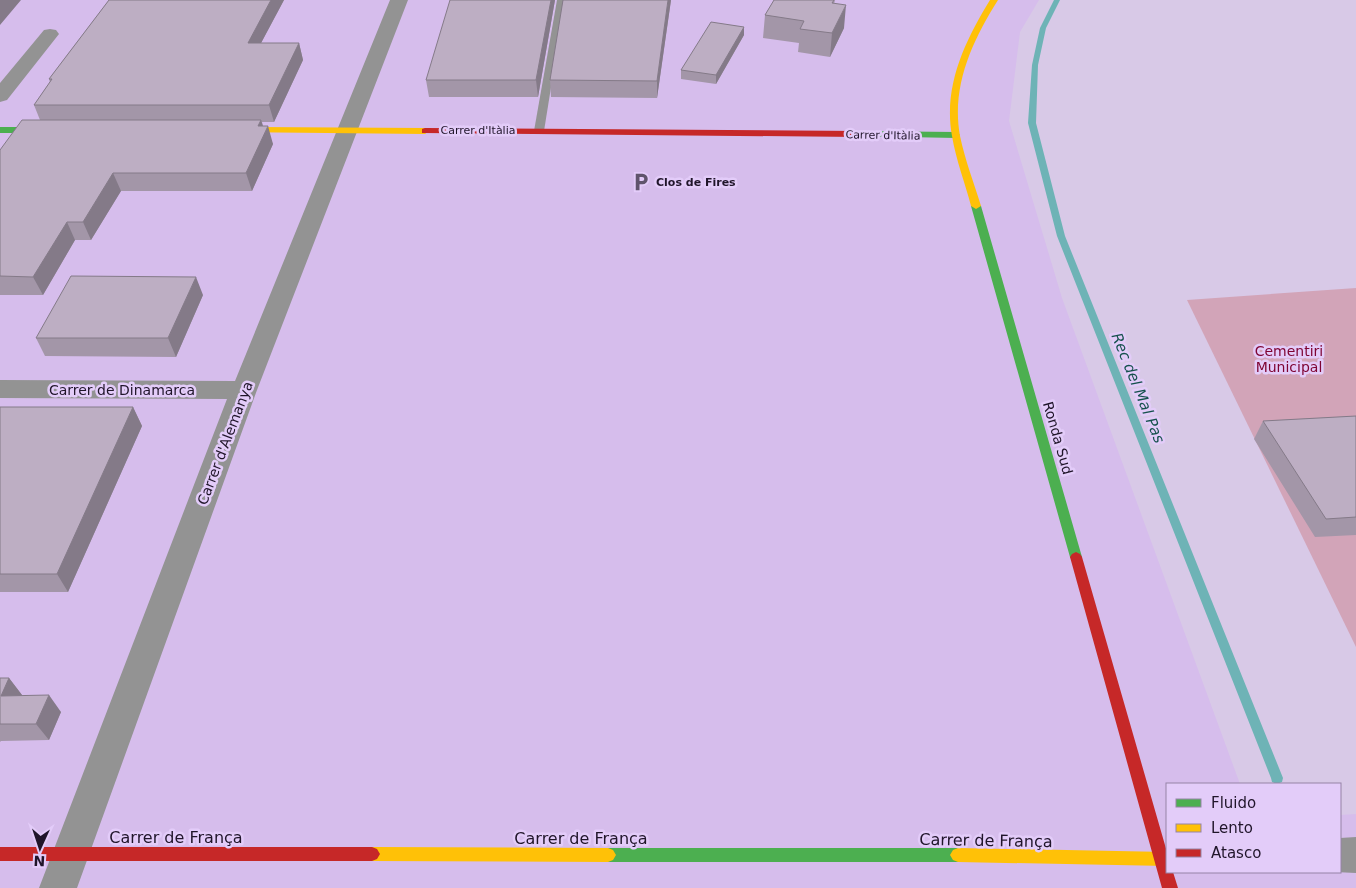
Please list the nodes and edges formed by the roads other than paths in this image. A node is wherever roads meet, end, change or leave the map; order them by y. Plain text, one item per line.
1 (399, 0) edge
2 (561, 0) edge
3 (994, 0) edge
4 (50, 34) dead end
5 (0, 96) edge
6 (0, 130) edge
7 (58, 130) edge
8 (224, 130) edge
9 (347, 130) junction
10 (539, 131) junction
11 (956, 135) junction
12 (0, 389) edge
13 (244, 390) junction
14 (0, 854) edge
15 (71, 854) junction
16 (1356, 855) edge
17 (1341, 856) edge
18 (1164, 859) edge
19 (1167, 873) edge
20 (58, 888) edge
21 (1170, 888) edge

1 - 9 street, Carrer d'Alemanya
2 - 10 lane
3 - 11 street, Ronda Sud
4 - 5 street
6 - 7 street
8 - 9 street, Carrer d'Itàlia
9 - 10 street, Carrer d'Itàlia
9 - 13 street, Carrer d'Alemanya
10 - 11 street, Carrer d'Itàlia
11 - 18 street, Ronda Sud
12 - 13 street, Carrer de Dinamarca
13 - 15 street, Carrer d'Alemanya
14 - 15 street, Carrer de França
15 - 18 street, Carrer de França
15 - 20 street, Carrer d'Alemanya
16 - 17 street
19 - 21 street, Ronda Sud

